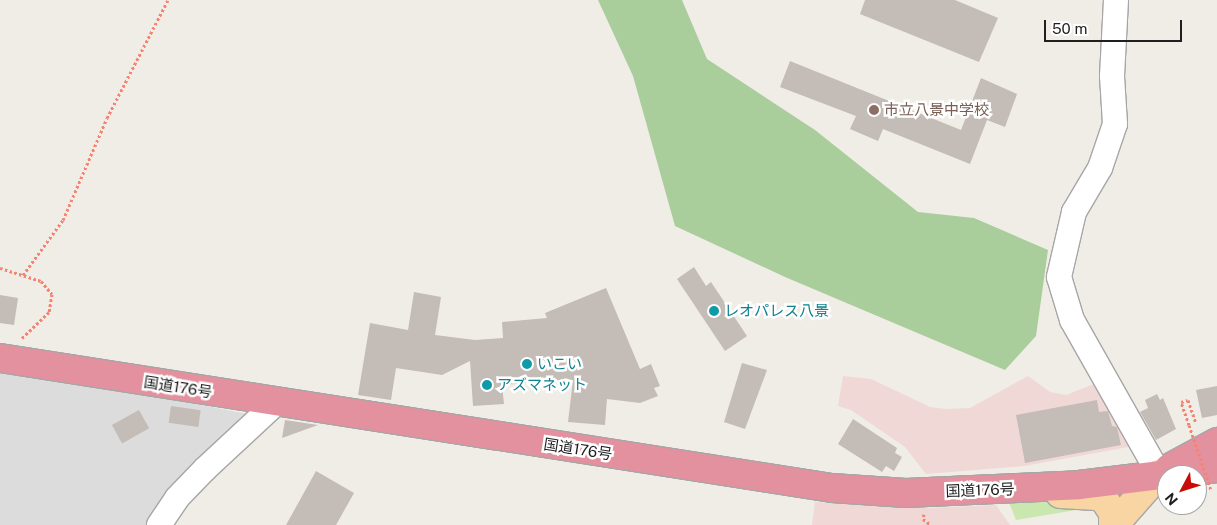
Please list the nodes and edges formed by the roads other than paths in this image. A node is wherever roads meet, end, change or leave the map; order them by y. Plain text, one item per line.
1 (1116, 0) edge
2 (1, 358) edge
3 (276, 403) junction
4 (1217, 442) edge
5 (1187, 465) edge
6 (1157, 473) edge
7 (1157, 484) edge
8 (1007, 488) junction
9 (1157, 489) edge
10 (1116, 523) edge
11 (158, 525) edge

1 - 6 street
2 - 3 highway, 国道176号
3 - 8 highway, 国道176号
3 - 11 street
4 - 5 highway, 国道176号
7 - 8 highway, 国道176号
8 - 10 main road
9 - 10 main road

